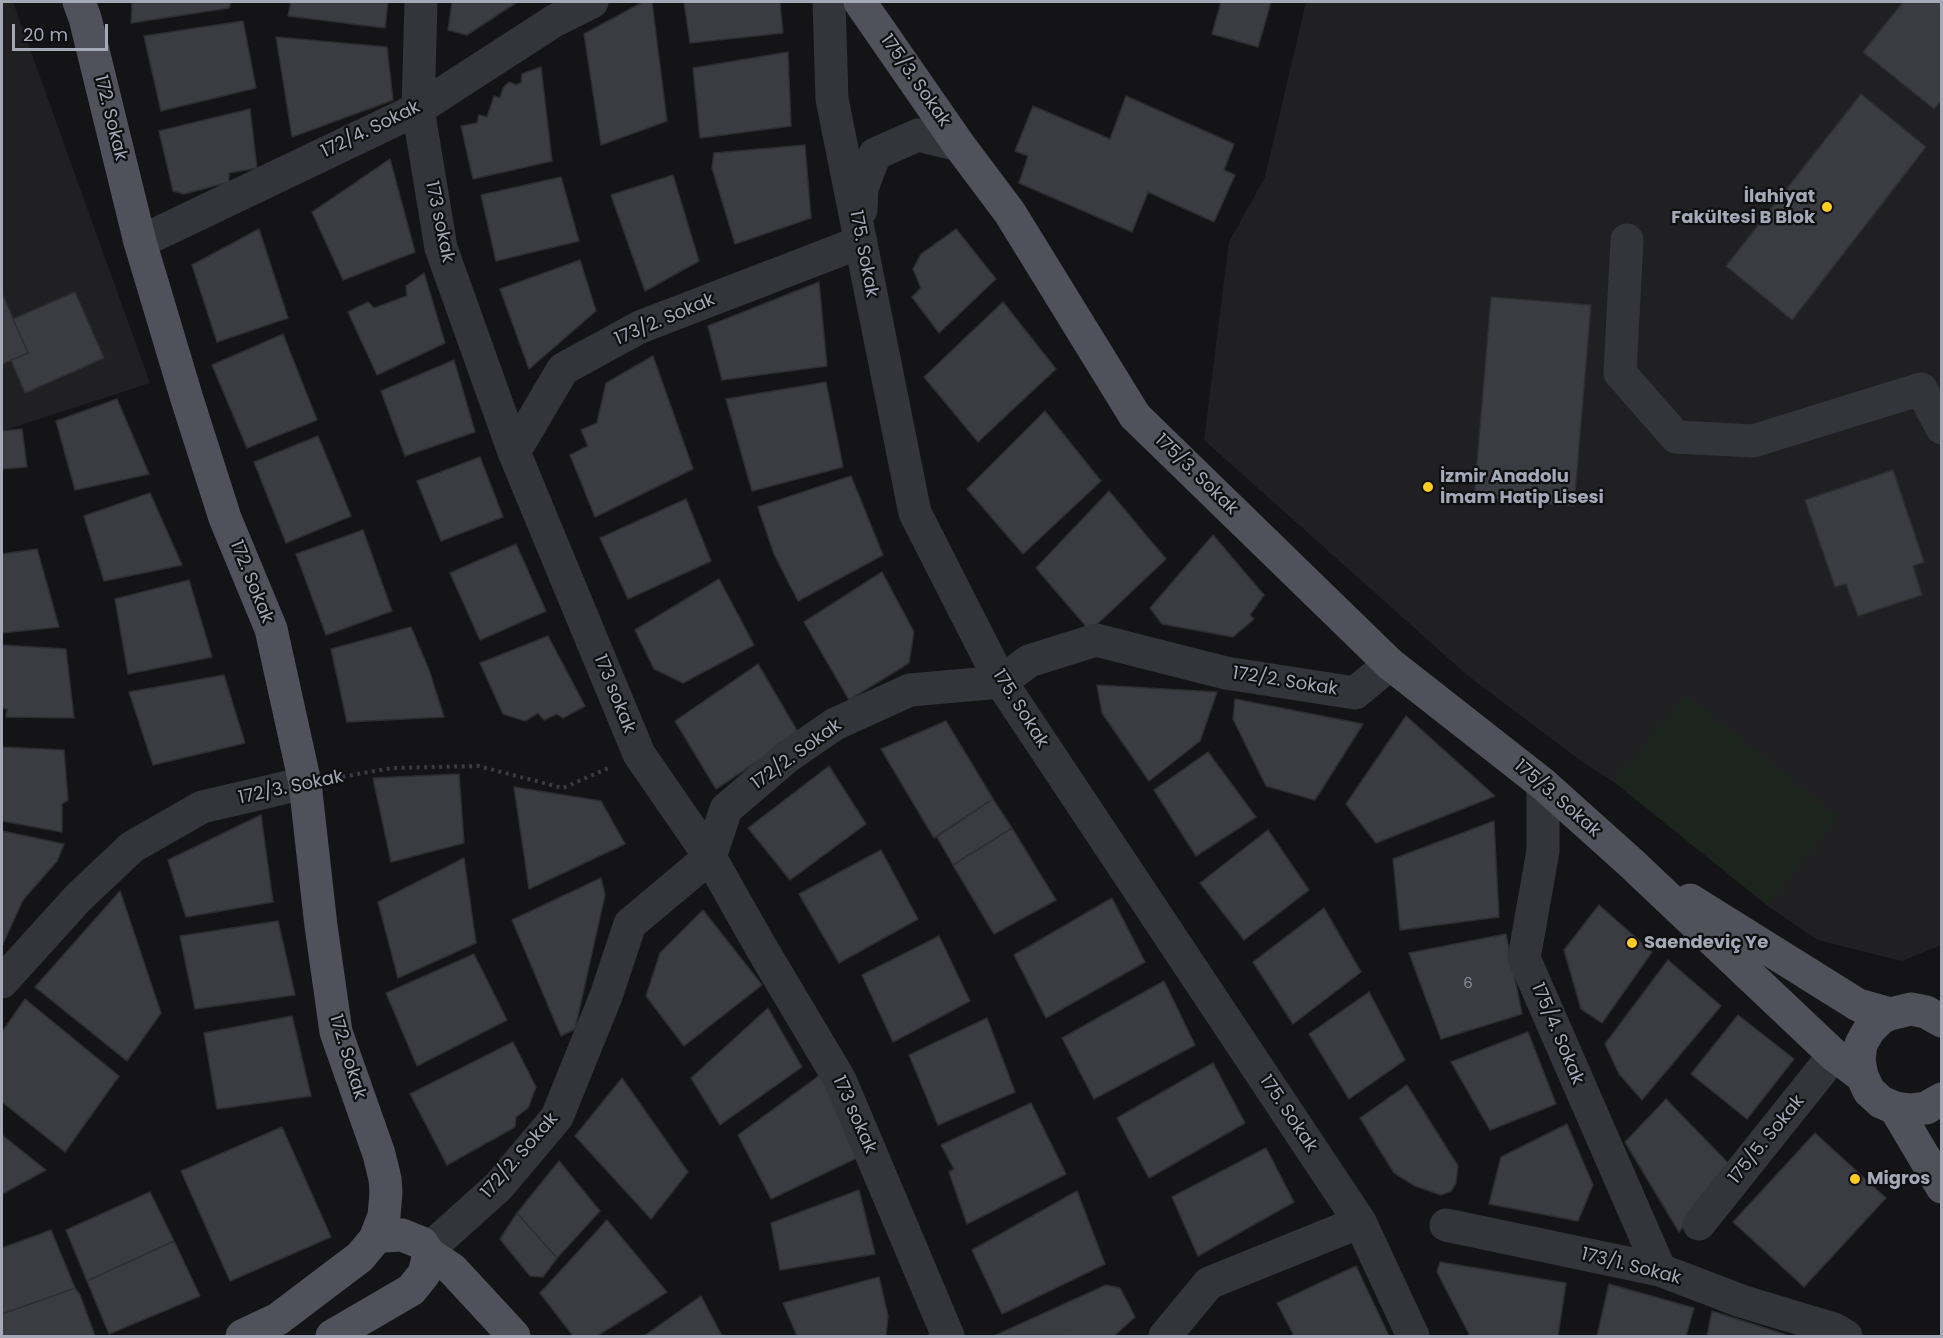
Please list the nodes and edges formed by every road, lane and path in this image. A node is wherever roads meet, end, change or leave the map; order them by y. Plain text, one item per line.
1 (421, 2) edge
2 (592, 2) edge
3 (829, 2) edge
4 (860, 2) edge
5 (84, 7) edge
6 (418, 109) junction
7 (959, 145) junction
8 (1628, 240) dead end
9 (140, 242) junction
10 (861, 242) junction
11 (1941, 428) edge
12 (514, 452) junction
13 (1390, 664) junction
14 (1001, 682) junction
15 (639, 754) junction
16 (305, 783) junction
17 (1543, 784) junction
18 (711, 857) junction
19 (1630, 862) junction
20 (2, 982) edge
21 (1941, 992) edge
22 (1900, 1011) junction
23 (1941, 1021) edge
24 (1834, 1055) junction
25 (1862, 1076) junction
26 (1941, 1099) edge
27 (1895, 1108) junction
28 (379, 1154) junction
29 (1941, 1187) edge
30 (1360, 1222) junction
31 (1699, 1224) dead end
32 (1446, 1225) dead end
33 (367, 1248) junction
34 (425, 1249) junction
35 (1660, 1270) junction
36 (402, 1295) junction
37 (504, 1324) edge
38 (242, 1336) edge
39 (332, 1336) edge
40 (948, 1336) edge
41 (1165, 1336) edge
42 (1413, 1336) edge
43 (1845, 1336) edge

1 - 6 street, 173 sokak
2 - 6 street, 172/4. Sokak
3 - 10 street, 175. Sokak
4 - 7 main road, 175/3. Sokak
5 - 9 main road, 172. Sokak
6 - 9 street, 172/4. Sokak
6 - 12 street, 173 sokak
7 - 10 street
7 - 13 main road, 175/3. Sokak
8 - 11 street
9 - 16 main road, 172. Sokak
10 - 12 street, 173/2. Sokak
10 - 14 street, 175. Sokak
12 - 15 street, 173 sokak
13 - 14 street, 172/2. Sokak
13 - 17 main road, 175/3. Sokak
14 - 18 street, 172/2. Sokak
14 - 30 street, 175. Sokak
15 - 16 path, 172/3. Sokak
15 - 18 street, 173 sokak
16 - 20 street, 172/3. Sokak
16 - 28 main road, 172. Sokak
17 - 19 main road, 175/3. Sokak
17 - 35 street, 175/4. Sokak
18 - 34 street, 172/2. Sokak
18 - 40 street, 173 sokak
19 - 22 main road, 175/3. Sokak
19 - 24 main road, 175/3. Sokak
21 - 22 main road
22 - 23 main road, 175/3. Sokak
22 - 25 main road
24 - 25 main road, 175/3. Sokak
24 - 31 street, 175/5. Sokak
25 - 27 main road
26 - 27 main road
27 - 29 main road
28 - 33 main road, 172. Sokak
28 - 34 main road, 172. Sokak
30 - 41 street
30 - 42 street, 175. Sokak
32 - 35 street, 173/1. Sokak
33 - 34 main road
33 - 36 main road
33 - 38 main road
34 - 36 main road
34 - 37 main road
35 - 43 street, 173/1. Sokak
36 - 37 main road
36 - 39 main road

